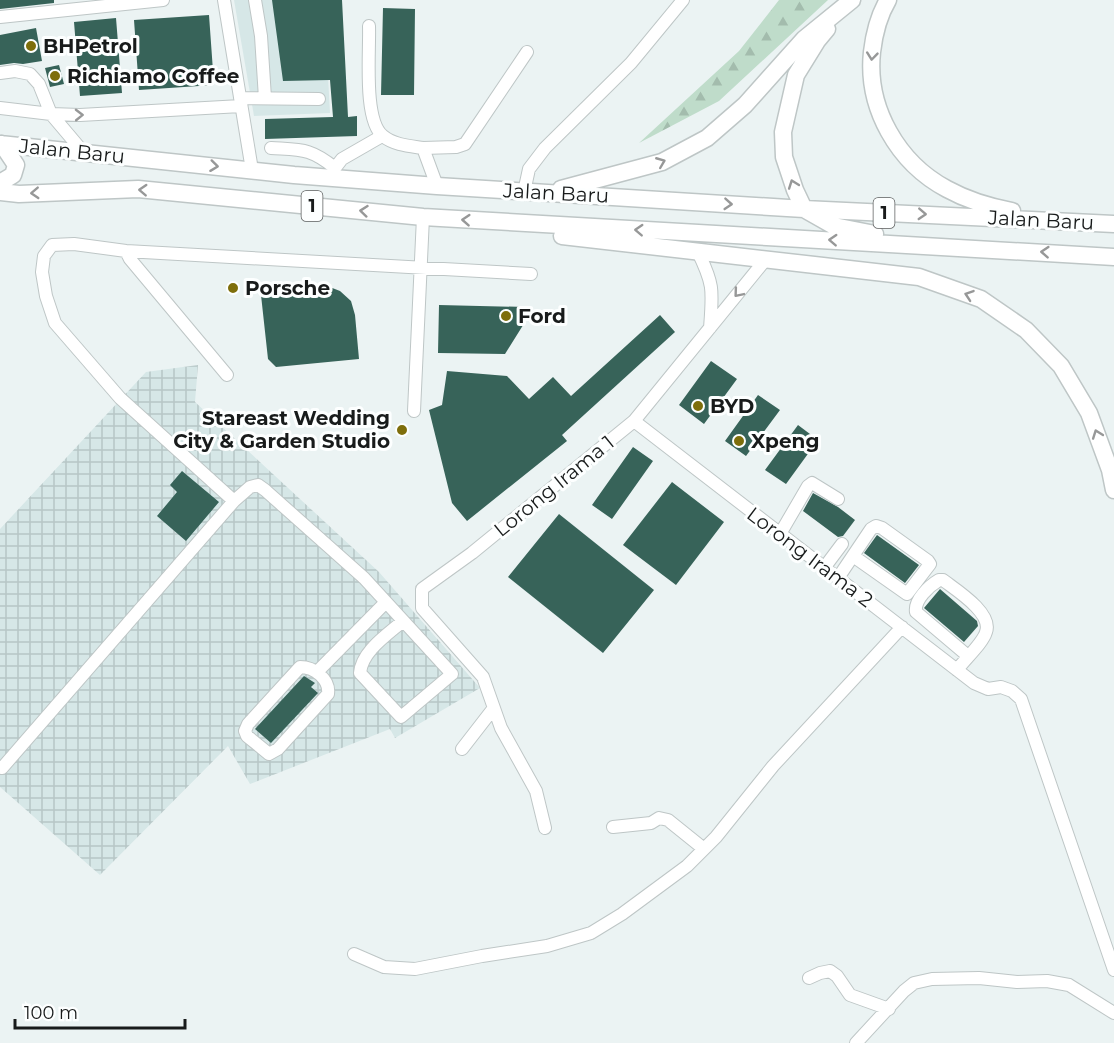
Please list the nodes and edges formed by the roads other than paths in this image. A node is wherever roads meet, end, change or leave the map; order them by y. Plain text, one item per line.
1 (163, 0) edge
2 (224, 0) edge
3 (255, 0) edge
4 (683, 0) edge
5 (888, 0) edge
6 (851, 1) edge
7 (0, 17) edge
8 (369, 26) dead end
9 (527, 52) dead end
10 (0, 73) edge
11 (265, 98) junction
12 (319, 99) dead end
13 (241, 102) junction
14 (0, 108) edge
15 (51, 114) junction
16 (382, 136) junction
17 (1, 144) edge
18 (271, 148) dead end
19 (423, 148) junction
20 (84, 153) junction
21 (252, 170) junction
22 (333, 173) junction
23 (0, 183) edge
24 (437, 186) junction
25 (0, 192) edge
26 (524, 192) junction
27 (544, 193) junction
28 (804, 209) junction
29 (423, 217) junction
30 (1059, 221) junction
31 (509, 223) junction
32 (1114, 224) edge
33 (934, 245) junction
34 (697, 250) junction
35 (126, 251) junction
36 (1114, 257) edge
37 (766, 259) junction
38 (421, 267) junction
39 (531, 274) dead end
40 (710, 328) junction
41 (227, 375) dead end
42 (414, 411) dead end
43 (634, 421) junction
44 (1114, 490) edge
45 (838, 500) dead end
46 (234, 501) junction
47 (780, 534) junction
48 (842, 544) dead end
49 (853, 556) junction
50 (824, 568) junction
51 (838, 578) junction
52 (386, 603) junction
53 (403, 621) junction
54 (902, 627) junction
55 (968, 656) junction
56 (957, 670) junction
57 (317, 672) junction
58 (493, 709) junction
59 (462, 749) dead end
60 (2, 768) dead end
61 (613, 827) dead end
62 (545, 828) dead end
63 (704, 849) junction
64 (354, 954) dead end
65 (1114, 970) edge
66 (809, 978) dead end
67 (889, 1009) junction
68 (1114, 1013) edge
69 (856, 1043) edge

1 - 7 street
2 - 13 street
3 - 11 street
4 - 26 street
5 -> 30 highway
27 -> 6 highway
28 -> 6 highway
8 - 16 street
9 - 19 street
10 - 15 street
11 - 12 street
11 - 13 street
15 -> 13 street
13 - 21 street
14 - 15 street
15 - 20 street
16 - 19 street
16 - 22 street
17 - 20 highway, Jalan Baru / 1
17 - 23 highway
18 - 22 street
19 - 24 street
20 -> 21 highway, Jalan Baru / 1
21 - 22 highway, Jalan Baru / 1
22 - 24 highway, Jalan Baru / 1
24 - 26 highway, Jalan Baru / 1
29 -> 25 highway, Jalan Baru / 1
26 - 27 highway, Jalan Baru / 1
27 -> 28 highway, Jalan Baru / 1
28 -> 30 highway, Jalan Baru / 1
28 - 33 highway
31 -> 29 highway, Jalan Baru / 1
29 - 38 street
30 - 32 highway, Jalan Baru / 1
33 -> 31 highway, Jalan Baru / 1
31 - 34 highway
36 -> 33 highway, Jalan Baru / 1
34 - 37 highway
34 - 40 street
35 - 38 street
35 - 41 street
35 - 46 street
37 -> 40 street, Lorong Irama 1
44 -> 37 highway
38 - 39 street
38 - 42 street
40 - 43 street, Lorong Irama 1
43 - 47 street, Lorong Irama 2
43 - 58 street, Lorong Irama 1
45 - 47 street
46 - 52 street
46 - 60 street
47 - 50 street, Lorong Irama 2
48 - 50 street
49 - 49 street
49 - 51 street
50 - 51 street, Lorong Irama 2
51 - 54 street, Lorong Irama 2
52 - 53 street
52 - 57 street
53 - 53 street
54 - 56 street, Lorong Irama 2
54 - 63 street
55 - 55 street
55 - 56 street
56 - 65 street, Lorong Irama 2
57 - 57 street
58 - 59 street
58 - 62 street
61 - 63 street
63 - 64 street
66 - 67 street
67 - 68 street
67 - 69 street

